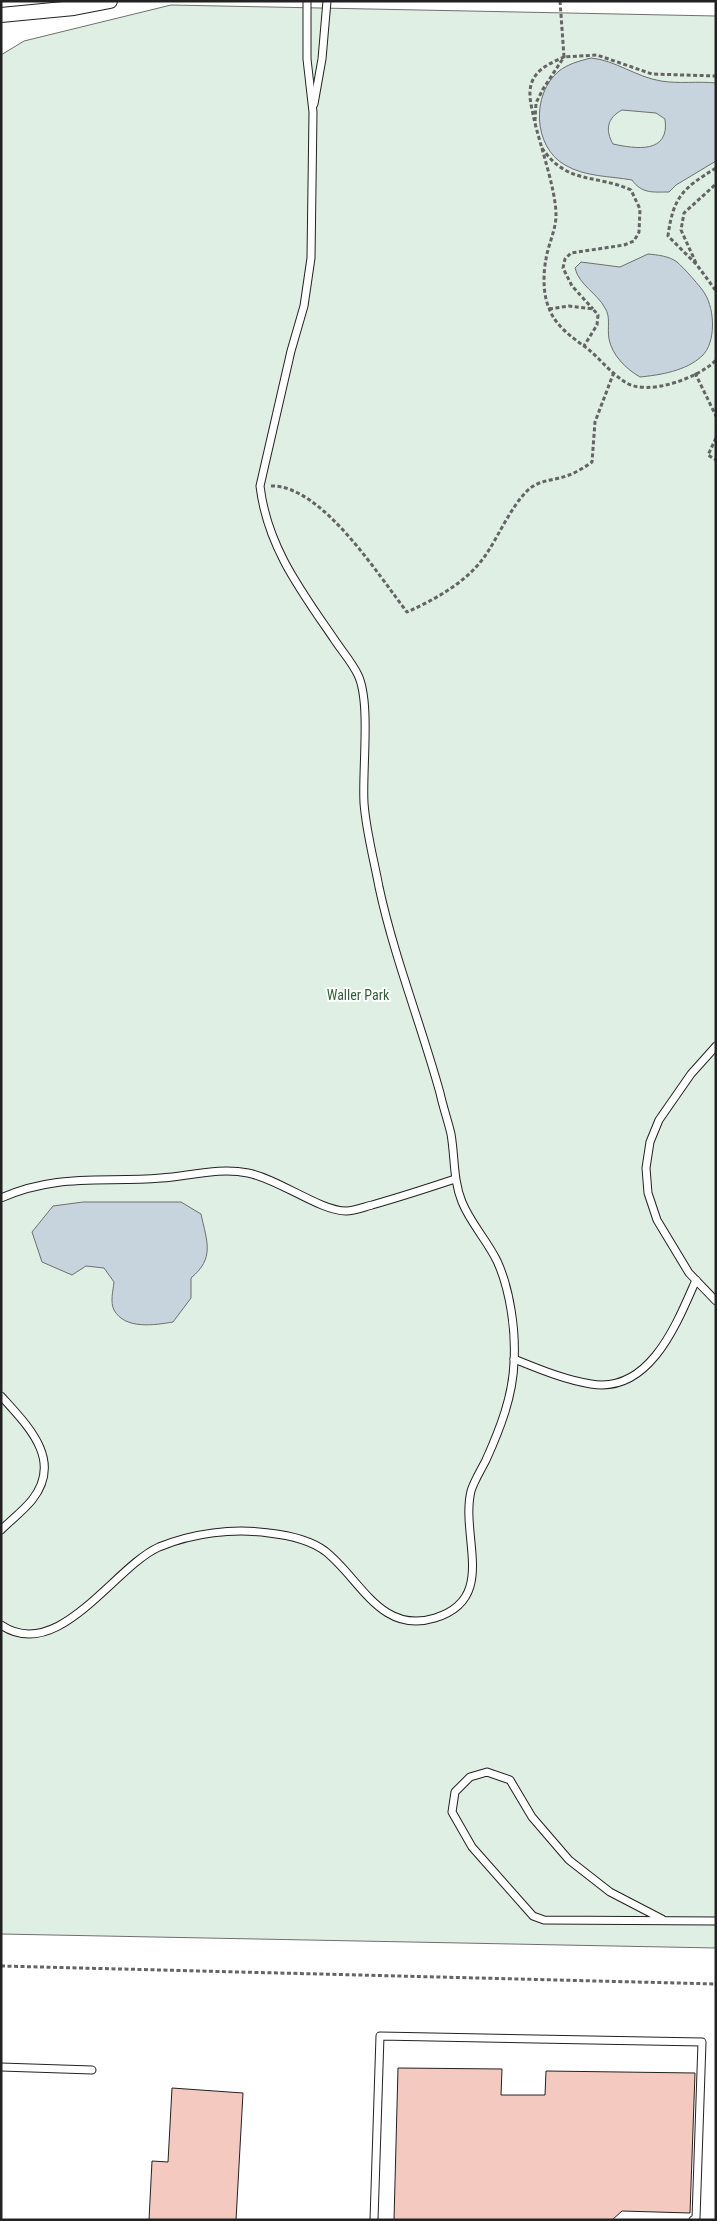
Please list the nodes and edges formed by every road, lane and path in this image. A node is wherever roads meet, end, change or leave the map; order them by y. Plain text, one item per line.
1 (110, 1) edge
2 (307, 1) edge
3 (327, 1) edge
4 (560, 1) edge
5 (1, 15) edge
6 (564, 57) junction
7 (716, 76) edge
8 (313, 112) junction
9 (535, 120) junction
10 (540, 144) junction
11 (716, 168) edge
12 (716, 184) edge
13 (697, 265) junction
14 (716, 291) edge
15 (549, 309) junction
16 (593, 309) junction
17 (584, 346) junction
18 (716, 360) edge
19 (614, 372) junction
20 (695, 374) junction
21 (716, 416) edge
22 (716, 438) edge
23 (716, 460) edge
24 (260, 486) junction
25 (716, 1046) edge
26 (455, 1179) junction
27 (1, 1198) edge
28 (696, 1280) junction
29 (716, 1301) edge
30 (514, 1359) junction
31 (1, 1396) edge
32 (1, 1530) edge
33 (1, 1625) edge
34 (662, 1919) junction
35 (716, 1921) edge
36 (1, 1966) edge
37 (716, 1984) edge
38 (1, 2067) edge
39 (92, 2070) dead end
40 (374, 2220) edge
41 (693, 2220) edge

1 - 5 street
2 - 8 lane
3 - 8 lane
4 - 6 path
6 - 7 path
6 - 9 path
6 - 9 path
8 - 24 lane
9 - 10 path
10 - 15 path
10 - 16 path
11 - 13 path
12 - 13 path
13 - 14 path
15 - 16 path
15 - 17 path
16 - 17 path
17 - 19 path
18 - 20 path
19 - 20 path
19 - 24 path
20 - 21 path
22 - 23 path
24 - 26 lane
25 - 28 lane
26 - 27 lane
26 - 30 lane
28 - 29 lane
28 - 30 lane
30 - 33 lane
31 - 32 lane
34 - 34 lane
34 - 35 lane
36 - 37 path
38 - 39 lane
40 - 41 lane

